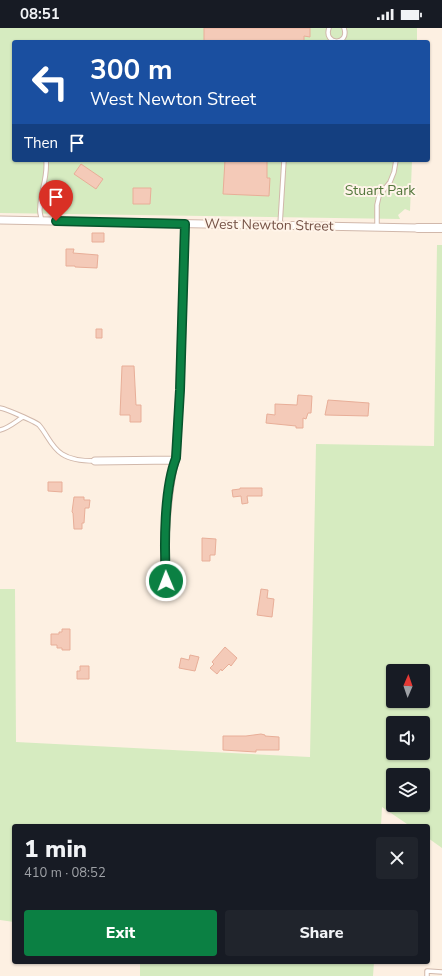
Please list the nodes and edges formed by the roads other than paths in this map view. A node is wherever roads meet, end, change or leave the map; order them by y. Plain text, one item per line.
1 (328, 28) edge
2 (344, 28) edge
3 (332, 40) edge
4 (341, 40) edge
5 (46, 162) edge
6 (284, 162) edge
7 (396, 162) edge
8 (0, 220) edge
9 (42, 221) junction
10 (185, 224) junction
11 (280, 226) junction
12 (377, 228) junction
13 (418, 228) joint
14 (442, 228) edge
15 (0, 408) edge
16 (23, 418) junction
17 (0, 430) edge
18 (175, 460) junction
19 (95, 461) joint
20 (169, 587) dead end
21 (442, 972) edge
22 (427, 976) edge

1 - 3 lane
2 - 4 lane
5 - 9 lane
6 - 11 lane
7 - 12 lane
8 - 9 street, West Newton Street
9 - 10 street, West Newton Street
10 - 11 street, West Newton Street
10 - 18 street
11 - 12 street, West Newton Street
12 - 13 street, West Newton Street
13 - 14 street, West Newton Street
15 - 16 lane
16 - 17 lane
16 - 19 lane
18 - 19 street
18 - 20 street
21 - 22 lane

